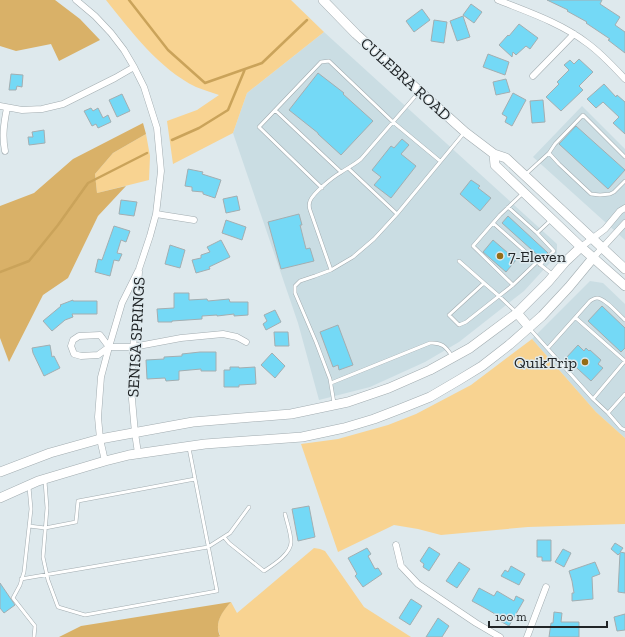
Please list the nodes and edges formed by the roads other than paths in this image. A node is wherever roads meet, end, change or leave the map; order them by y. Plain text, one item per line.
1 (76, 0) edge
2 (323, 0) edge
3 (498, 0) edge
4 (574, 34) junction
5 (134, 67) junction
6 (534, 76) dead end
7 (625, 79) edge
8 (420, 91) junction
9 (0, 106) edge
10 (7, 108) junction
11 (275, 110) junction
12 (393, 122) junction
13 (465, 132) junction
14 (5, 151) dead end
15 (549, 153) junction
16 (494, 154) junction
17 (625, 158) edge
18 (440, 161) junction
19 (348, 168) junction
20 (341, 172) junction
21 (525, 176) junction
22 (625, 180) edge
23 (322, 188) junction
24 (524, 193) junction
25 (508, 207) junction
26 (625, 208) edge
27 (156, 214) junction
28 (397, 214) junction
29 (552, 219) junction
30 (194, 220) dead end
31 (493, 223) junction
32 (625, 223) edge
33 (537, 233) junction
34 (592, 238) junction
35 (581, 247) junction
36 (603, 248) junction
37 (593, 258) junction
38 (459, 260) dead end
39 (537, 262) junction
40 (540, 265) junction
41 (625, 268) edge
42 (139, 269) junction
43 (331, 270) junction
44 (554, 275) junction
45 (484, 283) junction
46 (513, 285) junction
47 (625, 286) edge
48 (499, 296) junction
49 (611, 308) junction
50 (607, 311) dead end
51 (517, 313) junction
52 (620, 315) junction
53 (576, 318) junction
54 (616, 319) dead end
55 (625, 320) edge
56 (594, 326) dead end
57 (529, 327) junction
58 (590, 330) junction
59 (603, 334) dead end
60 (599, 338) junction
61 (246, 342) dead end
62 (612, 343) dead end
63 (109, 347) junction
64 (133, 347) junction
65 (609, 347) junction
66 (548, 348) junction
67 (453, 357) junction
68 (625, 361) edge
69 (331, 383) junction
70 (625, 394) edge
71 (593, 399) junction
72 (334, 405) junction
73 (608, 414) junction
74 (625, 430) edge
75 (135, 433) junction
76 (100, 439) junction
77 (188, 446) junction
78 (138, 453) junction
79 (105, 461) junction
80 (0, 472) edge
81 (45, 479) junction
82 (195, 479) junction
83 (29, 485) junction
84 (0, 498) edge
85 (248, 507) dead end
86 (285, 514) dead end
87 (29, 526) junction
88 (45, 528) junction
89 (224, 537) junction
90 (396, 545) dead end
91 (208, 547) junction
92 (47, 574) junction
93 (21, 579) junction
94 (546, 587) dead end
95 (34, 637) edge
96 (500, 637) edge
97 (527, 637) edge

1 - 5 street, SENISA SPRINGS
2 - 8 main road, CULEBRA ROAD
3 - 4 street
4 - 6 street
4 - 7 street
5 - 10 street
5 - 27 street, SENISA SPRINGS
8 - 12 lane
8 - 13 main road, CULEBRA ROAD
9 - 10 street
10 - 14 street
11 - 12 lane
11 - 20 lane
11 - 23 lane
12 - 18 lane
12 - 19 lane
13 - 16 main road, CULEBRA ROAD
13 - 18 lane
15 - 17 lane
15 - 21 lane
15 - 22 lane
16 - 21 main road, CULEBRA ROAD
16 - 24 main road, CULEBRA ROAD
18 - 28 lane
19 - 20 lane
19 - 28 lane
20 - 23 lane
21 - 34 main road, CULEBRA ROAD
23 - 43 lane
24 - 25 lane
24 - 29 main road, CULEBRA ROAD
25 - 31 lane
25 - 33 lane
26 - 34 street
27 - 30 street
27 - 42 street, SENISA SPRINGS
28 - 43 lane
29 - 33 lane
29 - 35 main road, CULEBRA ROAD
31 - 39 lane
31 - 46 lane
32 - 36 street
33 - 40 lane
34 - 35 street
34 - 36 main road, CULEBRA ROAD
35 - 37 main road, CULEBRA ROAD
35 - 44 main road
36 - 37 street
36 - 41 main road, CULEBRA ROAD
37 - 47 main road, CULEBRA ROAD
37 - 57 main road
38 - 45 lane
39 - 40 lane
39 - 46 lane
40 - 44 lane
42 - 63 street, SENISA SPRINGS
42 - 64 street, SENISA SPRINGS
43 - 69 lane
44 - 51 main road
45 - 48 lane
45 - 48 lane
46 - 48 lane
48 - 51 lane
49 - 50 lane
49 - 52 lane
49 - 53 lane
51 - 57 main road
51 - 67 main road
52 - 54 lane
52 - 55 lane
53 - 58 lane
53 - 66 lane
56 - 58 lane
57 - 66 lane
57 - 77 main road
58 - 60 lane
59 - 60 lane
60 - 65 lane
61 - 64 street
62 - 65 lane
63 - 63 street, SENISA SPRINGS
63 - 64 street
63 - 76 street, SENISA SPRINGS
64 - 75 street, SENISA SPRINGS
65 - 68 lane
66 - 71 lane
67 - 69 lane
67 - 72 main road
68 - 71 lane
69 - 72 lane
70 - 73 lane
71 - 73 lane
72 - 75 main road
73 - 74 lane
75 - 76 main road
75 - 78 street, SENISA SPRINGS
76 - 79 street, SENISA SPRINGS
76 - 80 main road
77 - 78 main road
77 - 82 lane
78 - 79 main road
79 - 81 main road
81 - 83 main road
81 - 88 lane
82 - 88 lane
82 - 91 lane
83 - 84 main road
83 - 87 lane
85 - 89 lane
86 - 89 lane
87 - 88 lane
87 - 93 lane
88 - 92 lane
89 - 91 lane
90 - 96 street
91 - 92 lane
91 - 92 lane
92 - 93 lane
93 - 95 lane
94 - 97 street

